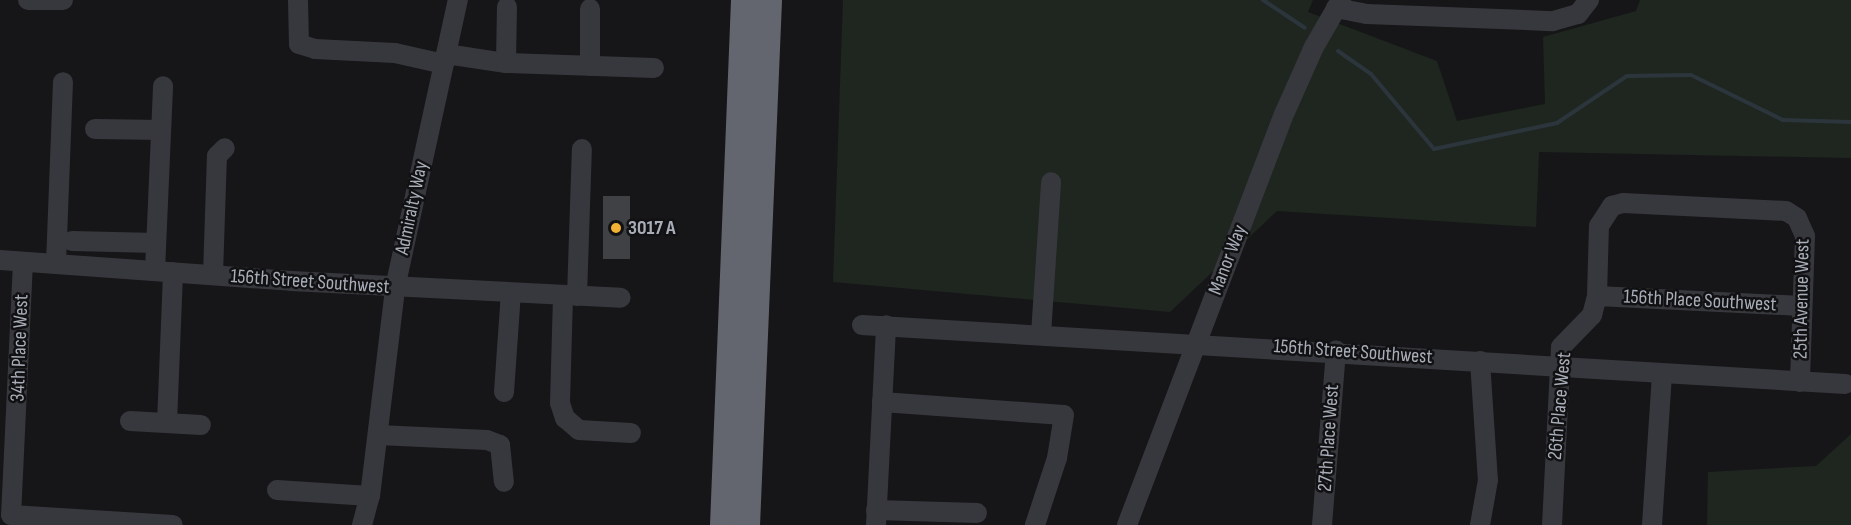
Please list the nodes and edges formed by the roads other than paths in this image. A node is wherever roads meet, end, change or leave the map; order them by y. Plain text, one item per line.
1 (27, 0) edge
2 (63, 0) edge
3 (298, 0) edge
4 (458, 0) edge
5 (744, 0) edge
6 (768, 0) edge
7 (1589, 0) edge
8 (1339, 4) edge
9 (507, 7) dead end
10 (590, 9) dead end
11 (445, 59) junction
12 (506, 63) junction
13 (590, 66) junction
14 (654, 68) dead end
15 (63, 82) dead end
16 (164, 86) dead end
17 (96, 129) dead end
18 (161, 130) junction
19 (225, 147) dead end
20 (582, 149) dead end
21 (1051, 182) dead end
22 (1797, 218) joint
23 (72, 241) dead end
24 (156, 243) junction
25 (0, 260) edge
26 (23, 261) junction
27 (56, 264) junction
28 (164, 272) junction
29 (213, 275) junction
30 (395, 288) junction
31 (512, 293) junction
32 (570, 296) junction
33 (1597, 296) junction
34 (621, 298) dead end
35 (1802, 306) junction
36 (862, 325) dead end
37 (886, 325) junction
38 (1041, 334) junction
39 (1196, 342) junction
40 (1335, 351) junction
41 (1480, 361) junction
42 (1560, 366) junction
43 (1662, 374) junction
44 (1800, 381) junction
45 (1845, 384) dead end
46 (504, 392) dead end
47 (882, 402) junction
48 (130, 421) dead end
49 (167, 423) junction
50 (201, 425) dead end
51 (631, 433) dead end
52 (378, 435) junction
53 (504, 482) dead end
54 (277, 490) dead end
55 (370, 496) junction
56 (977, 513) dead end
57 (876, 517) edge
58 (173, 525) edge
59 (362, 525) edge
60 (723, 525) edge
61 (746, 525) edge
62 (1035, 525) edge
63 (1127, 525) edge
64 (1322, 525) edge
65 (1480, 525) edge
66 (1552, 525) edge
67 (1652, 525) edge

1 - 2 street
3 - 11 street
4 - 11 street, Admiralty Way
5 - 60 highway
6 - 61 highway
7 - 8 street
8 - 39 street, Manor Way
9 - 12 street
10 - 13 street
11 - 12 street
11 - 30 street, Admiralty Way
12 - 13 street
13 - 14 street
15 - 27 street
16 - 18 street
17 - 18 street
18 - 24 street
19 - 29 street
20 - 32 street
21 - 38 street
22 - 33 street, 26th Place West
22 - 35 street, 25th Avenue West
23 - 24 street
24 - 28 street
25 - 26 street, 156th Street Southwest
26 - 27 street, 156th Street Southwest
26 - 58 street, 34th Place West
27 - 28 street, 156th Street Southwest
28 - 29 street, 156th Street Southwest
28 - 49 street
29 - 30 street, 156th Street Southwest
30 - 31 street, 156th Street Southwest
30 - 52 street, Admiralty Way
31 - 32 street, 156th Street Southwest
31 - 46 street
32 - 34 street, 156th Street Southwest
32 - 51 street
33 - 35 street, 156th Place Southwest
33 - 42 street, 26th Place West
35 - 44 street, 25th Avenue West
36 - 37 street, 156th Street Southwest
37 - 38 street, 156th Street Southwest
37 - 47 street
38 - 39 street, 156th Street Southwest
39 - 40 street, 156th Street Southwest
39 - 63 street, Manor Way
40 - 41 street, 156th Street Southwest
40 - 64 street, 27th Place West
41 - 42 street, 156th Street Southwest
41 - 65 street
42 - 43 street, 156th Street Southwest
42 - 66 street, 26th Place West
43 - 44 street, 156th Street Southwest
43 - 67 street
44 - 45 street, 156th Street Southwest
47 - 57 street
47 - 62 street
48 - 49 street
49 - 50 street
52 - 53 street
52 - 55 street, Admiralty Way
54 - 55 street
55 - 59 street, Admiralty Way
56 - 57 street

